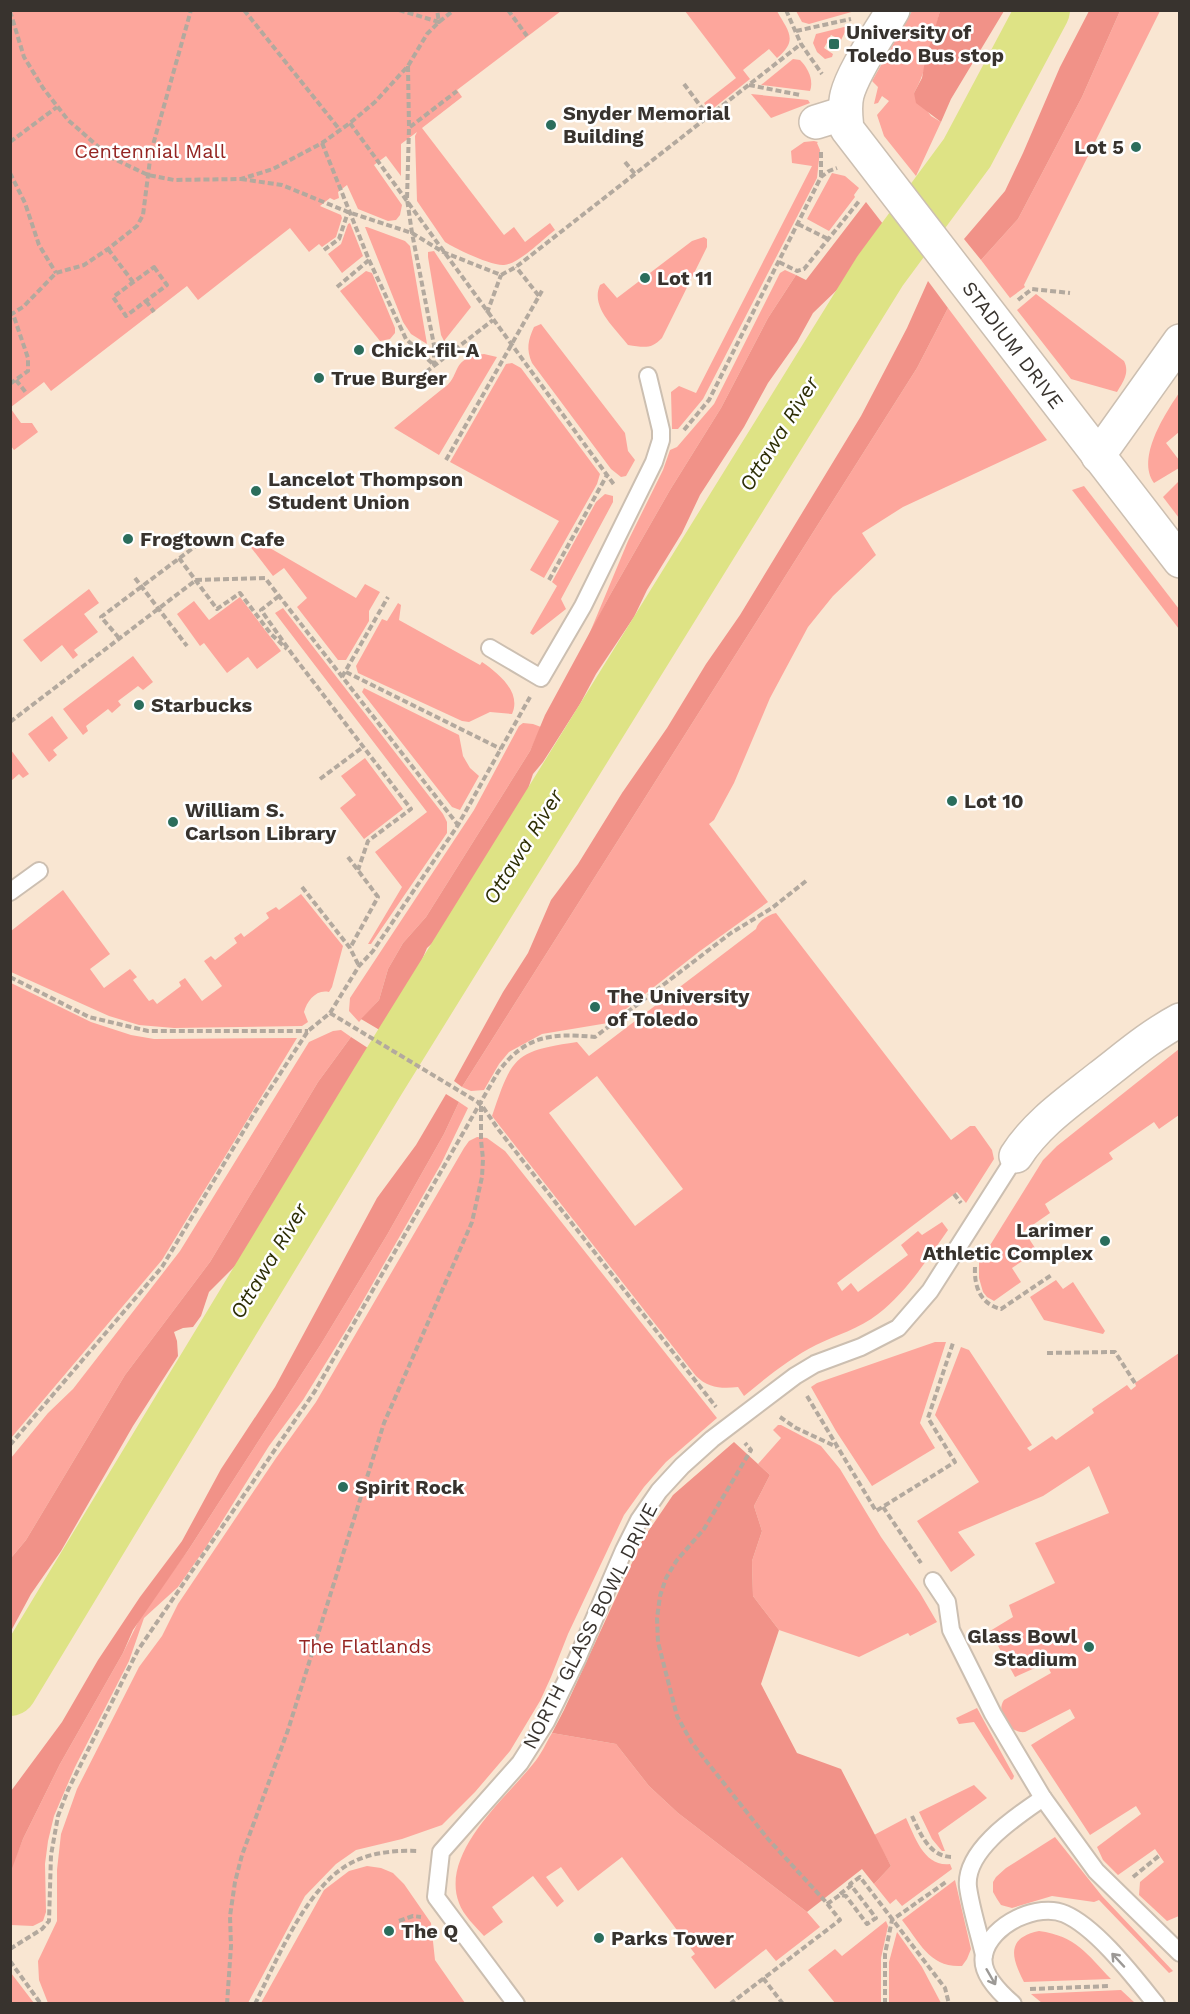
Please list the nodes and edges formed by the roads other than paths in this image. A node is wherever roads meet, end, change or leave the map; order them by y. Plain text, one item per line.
1 (893, 10) edge
2 (1179, 341) edge
3 (648, 376) dead end
4 (1098, 456) junction
5 (1179, 561) edge
6 (490, 648) dead end
7 (39, 871) dead end
8 (10, 892) edge
9 (1179, 1020) edge
10 (1016, 1156) joint
11 (933, 1581) dead end
12 (1043, 1798) junction
13 (1179, 1953) edge
14 (984, 1955) junction
15 (516, 2004) edge
16 (1013, 2004) edge
17 (1156, 2004) edge

1 - 4 street, STADIUM DRIVE
2 - 4 street
3 - 6 lane
4 - 5 street, STADIUM DRIVE
7 - 8 lane
9 - 10 street, NORTH GLASS BOWL DRIVE
10 - 15 lane, NORTH GLASS BOWL DRIVE
11 - 12 lane
12 - 13 lane
12 - 14 lane
14 -> 16 lane
17 -> 14 lane

